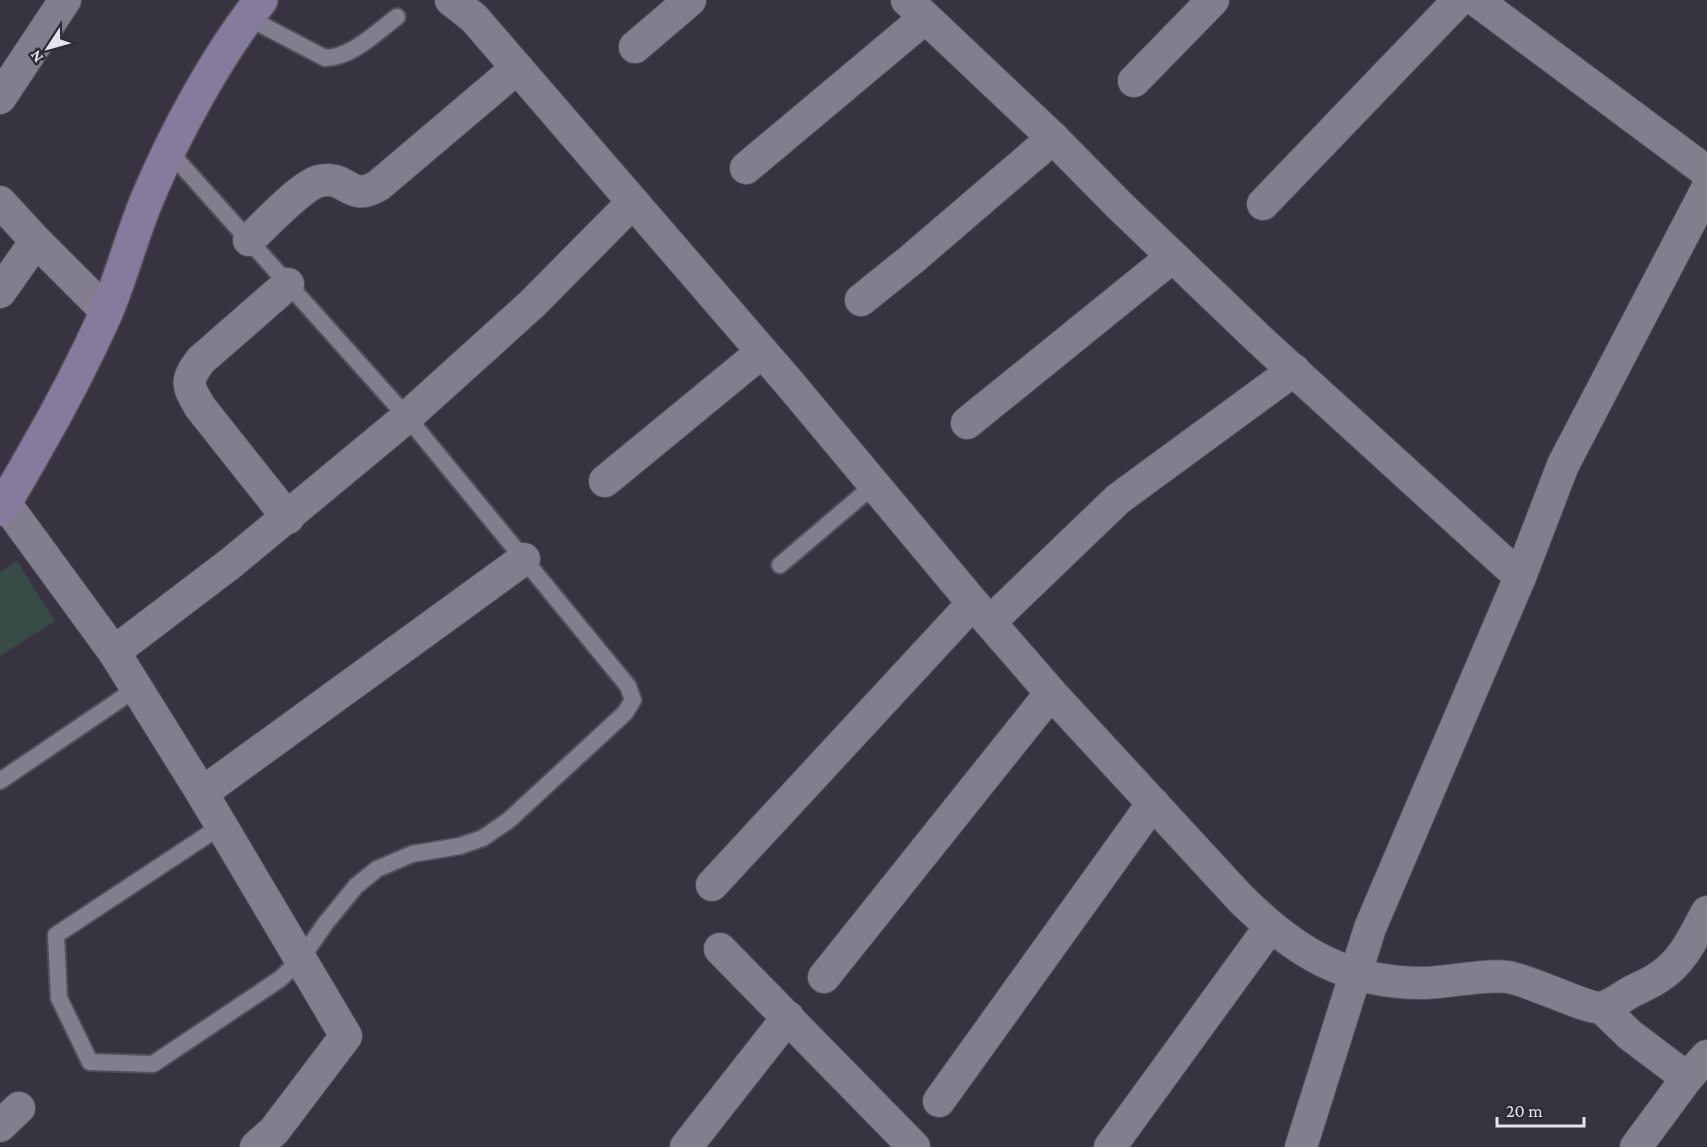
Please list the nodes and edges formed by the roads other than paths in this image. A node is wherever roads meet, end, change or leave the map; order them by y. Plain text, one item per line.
1 (65, 0) edge
2 (451, 0) edge
3 (690, 0) edge
4 (1213, 0) edge
5 (1459, 0) edge
6 (1476, 0) edge
7 (254, 9) edge
8 (916, 9) edge
9 (397, 17) dead end
10 (635, 47) dead end
11 (517, 68) junction
12 (1134, 81) dead end
13 (0, 98) edge
14 (1053, 138) junction
15 (169, 151) junction
16 (746, 168) dead end
17 (1707, 172) edge
18 (1707, 189) edge
19 (0, 202) edge
20 (633, 202) junction
21 (1263, 204) dead end
22 (249, 240) junction
23 (36, 241) junction
24 (1172, 257) junction
25 (288, 284) junction
26 (0, 292) edge
27 (861, 300) dead end
28 (106, 311) junction
29 (762, 352) junction
30 (1294, 370) junction
31 (407, 417) junction
32 (967, 423) dead end
33 (605, 481) dead end
34 (874, 484) junction
35 (2, 506) edge
36 (288, 518) junction
37 (524, 559) junction
38 (780, 566) dead end
39 (1521, 577) junction
40 (981, 613) junction
41 (114, 652) junction
42 (137, 688) junction
43 (1052, 693) junction
44 (0, 781) edge
45 (202, 793) junction
46 (1153, 803) junction
47 (221, 826) junction
48 (712, 885) dead end
49 (1707, 912) edge
50 (1270, 927) junction
51 (720, 949) dead end
52 (301, 959) junction
53 (1354, 974) junction
54 (824, 977) dead end
55 (1602, 1008) junction
56 (788, 1017) junction
57 (1697, 1067) edge
58 (939, 1101) dead end
59 (907, 1144) edge
60 (256, 1147) edge
61 (686, 1147) edge
62 (1110, 1147) edge
63 (1301, 1147) edge
64 (1636, 1147) edge

1 - 13 street
2 - 11 street
3 - 10 street
4 - 12 street
5 - 21 street
6 - 17 street
7 - 9 lane
7 - 15 street
8 - 14 street
8 - 16 street
11 - 20 street
11 - 22 street
14 - 24 street
14 - 27 street
15 - 22 lane
15 - 28 street
18 - 39 street
19 - 23 street
20 - 29 street
20 - 31 street
22 - 25 lane
23 - 26 street
23 - 28 street
24 - 30 street
24 - 32 street
25 - 31 lane
25 - 36 street
28 - 35 street
29 - 33 street
29 - 34 street
30 - 39 street
30 - 40 street
31 - 36 street
31 - 37 lane
34 - 38 lane
34 - 40 street
35 - 41 street
36 - 41 street
37 - 45 street
37 - 52 lane
39 - 53 street
40 - 43 street
40 - 48 street
41 - 42 street
42 - 44 lane
42 - 45 street
43 - 46 street
43 - 54 street
45 - 47 street
46 - 50 street
46 - 58 street
47 - 52 street
47 - 52 lane
49 - 55 street
50 - 53 street
50 - 62 street
51 - 56 street
52 - 60 street
53 - 55 street
53 - 63 street
55 - 57 street
56 - 59 street
56 - 61 street
57 - 64 street

